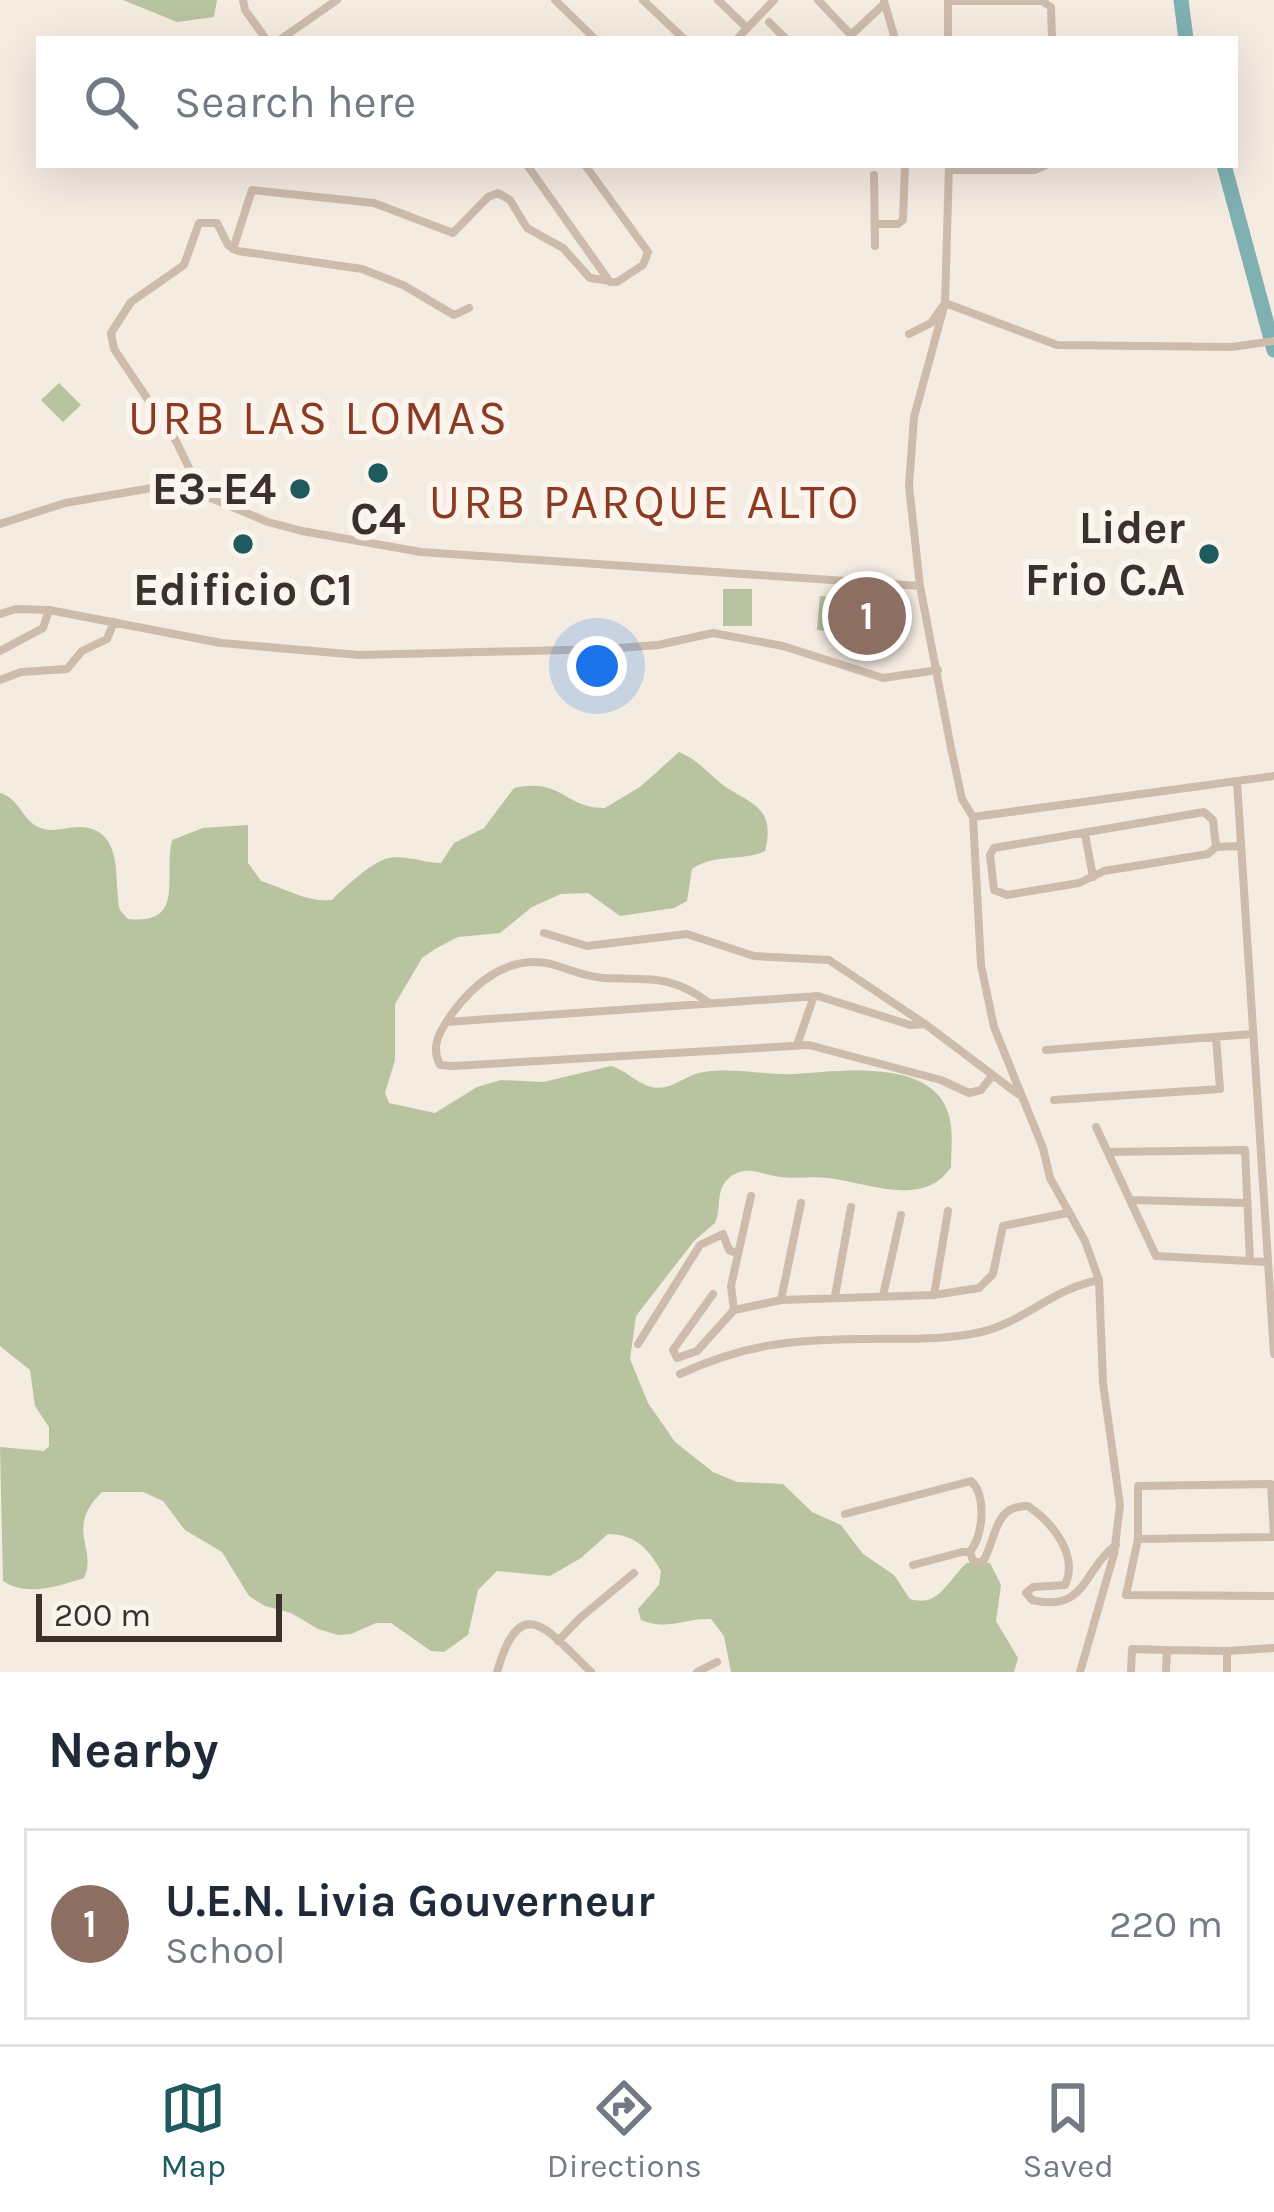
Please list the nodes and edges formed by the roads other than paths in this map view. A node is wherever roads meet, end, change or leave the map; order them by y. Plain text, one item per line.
1 (243, 0) edge
2 (337, 0) edge
3 (555, 0) edge
4 (643, 0) edge
5 (718, 0) edge
6 (774, 0) edge
7 (819, 0) edge
8 (948, 0) edge
9 (884, 2) edge
10 (769, 22) dead end
11 (747, 28) junction
12 (264, 36) edge
13 (285, 36) edge
14 (593, 36) edge
15 (681, 36) edge
16 (740, 36) edge
17 (783, 36) edge
18 (894, 36) edge
19 (948, 36) edge
20 (1052, 36) edge
21 (529, 168) edge
22 (587, 168) edge
23 (904, 168) edge
24 (949, 168) edge
25 (1039, 168) edge
26 (874, 175) dead end
27 (874, 224) junction
28 (875, 246) dead end
29 (233, 249) junction
30 (610, 282) junction
31 (945, 303) junction
32 (469, 308) dead end
33 (909, 334) dead end
34 (1274, 341) edge
35 (194, 492) junction
36 (0, 524) edge
37 (920, 586) junction
38 (49, 610) junction
39 (0, 614) edge
40 (114, 622) junction
41 (0, 651) edge
42 (938, 670) junction
43 (0, 680) edge
44 (1274, 776) edge
45 (1237, 782) junction
46 (973, 818) junction
47 (1085, 834) junction
48 (1241, 846) junction
49 (1216, 847) junction
50 (1093, 878) junction
51 (544, 932) dead end
52 (814, 996) junction
53 (709, 1003) junction
54 (446, 1023) junction
55 (925, 1024) junction
56 (1252, 1034) junction
57 (1216, 1037) junction
58 (797, 1046) junction
59 (1046, 1050) dead end
60 (992, 1076) junction
61 (1019, 1094) junction
62 (1054, 1100) dead end
63 (1096, 1127) dead end
64 (1108, 1152) junction
65 (751, 1196) dead end
66 (1130, 1200) junction
67 (801, 1203) dead end
68 (1247, 1203) junction
69 (851, 1207) dead end
70 (947, 1211) dead end
71 (1067, 1213) junction
72 (901, 1215) dead end
73 (738, 1254) junction
74 (1250, 1261) junction
75 (1267, 1262) junction
76 (1099, 1280) junction
77 (713, 1294) dead end
78 (934, 1295) junction
79 (835, 1296) junction
80 (883, 1296) junction
81 (782, 1300) junction
82 (734, 1310) junction
83 (638, 1344) dead end
84 (1274, 1354) edge
85 (680, 1374) dead end
86 (845, 1514) dead end
87 (1274, 1536) edge
88 (1138, 1539) junction
89 (1116, 1545) junction
90 (970, 1552) junction
91 (913, 1565) dead end
92 (634, 1573) dead end
93 (1274, 1596) edge
94 (558, 1641) junction
95 (1274, 1648) edge
96 (1167, 1650) junction
97 (1227, 1651) junction
98 (717, 1662) dead end
99 (497, 1672) edge
100 (591, 1672) edge
101 (698, 1672) edge
102 (1080, 1672) edge
103 (1131, 1672) edge
104 (1166, 1672) edge
105 (1227, 1672) edge

1 - 12 street
2 - 13 street
3 - 14 street
4 - 15 street
5 - 11 street
6 - 11 street
7 - 9 street
8 - 19 street
8 - 20 street
9 - 18 street
10 - 17 street
11 - 16 street
21 - 30 street
22 - 30 street
23 - 27 street
24 - 25 street
24 - 31 street
26 - 27 street
27 - 28 street
29 - 30 street
29 - 32 street
29 - 35 street
31 - 33 street
31 - 34 street
31 - 37 street
35 - 36 street
35 - 37 street
37 - 42 street
38 - 39 street
38 - 40 street
38 - 41 street
40 - 42 street
40 - 43 street
42 - 46 street
44 - 45 street
45 - 46 street
45 - 48 street
46 - 61 street
47 - 49 street
47 - 50 street
47 - 50 street
48 - 49 street
48 - 56 street
49 - 50 street
51 - 55 street
52 - 53 street
52 - 55 street
52 - 58 street
53 - 54 street
53 - 54 street
54 - 58 street
55 - 60 street
56 - 57 street
56 - 75 street
57 - 59 street
57 - 62 street
58 - 60 street
60 - 61 street
61 - 71 street
63 - 64 street
64 - 66 street
64 - 68 street
65 - 73 street
66 - 68 street
66 - 74 street
67 - 81 street
68 - 74 street
69 - 79 street
70 - 78 street
71 - 76 street
71 - 78 street
72 - 80 street
73 - 82 street
73 - 83 street
74 - 75 street
75 - 84 street
76 - 85 street
76 - 89 street
77 - 82 street
78 - 80 street
79 - 80 street
79 - 81 street
81 - 82 street
86 - 90 street
87 - 88 street
87 - 88 street
88 - 93 street
89 - 90 street
89 - 102 street
90 - 91 street
92 - 94 street
94 - 99 street
94 - 100 street
95 - 97 street
96 - 97 street
96 - 103 street
96 - 104 street
97 - 105 street
98 - 101 street

